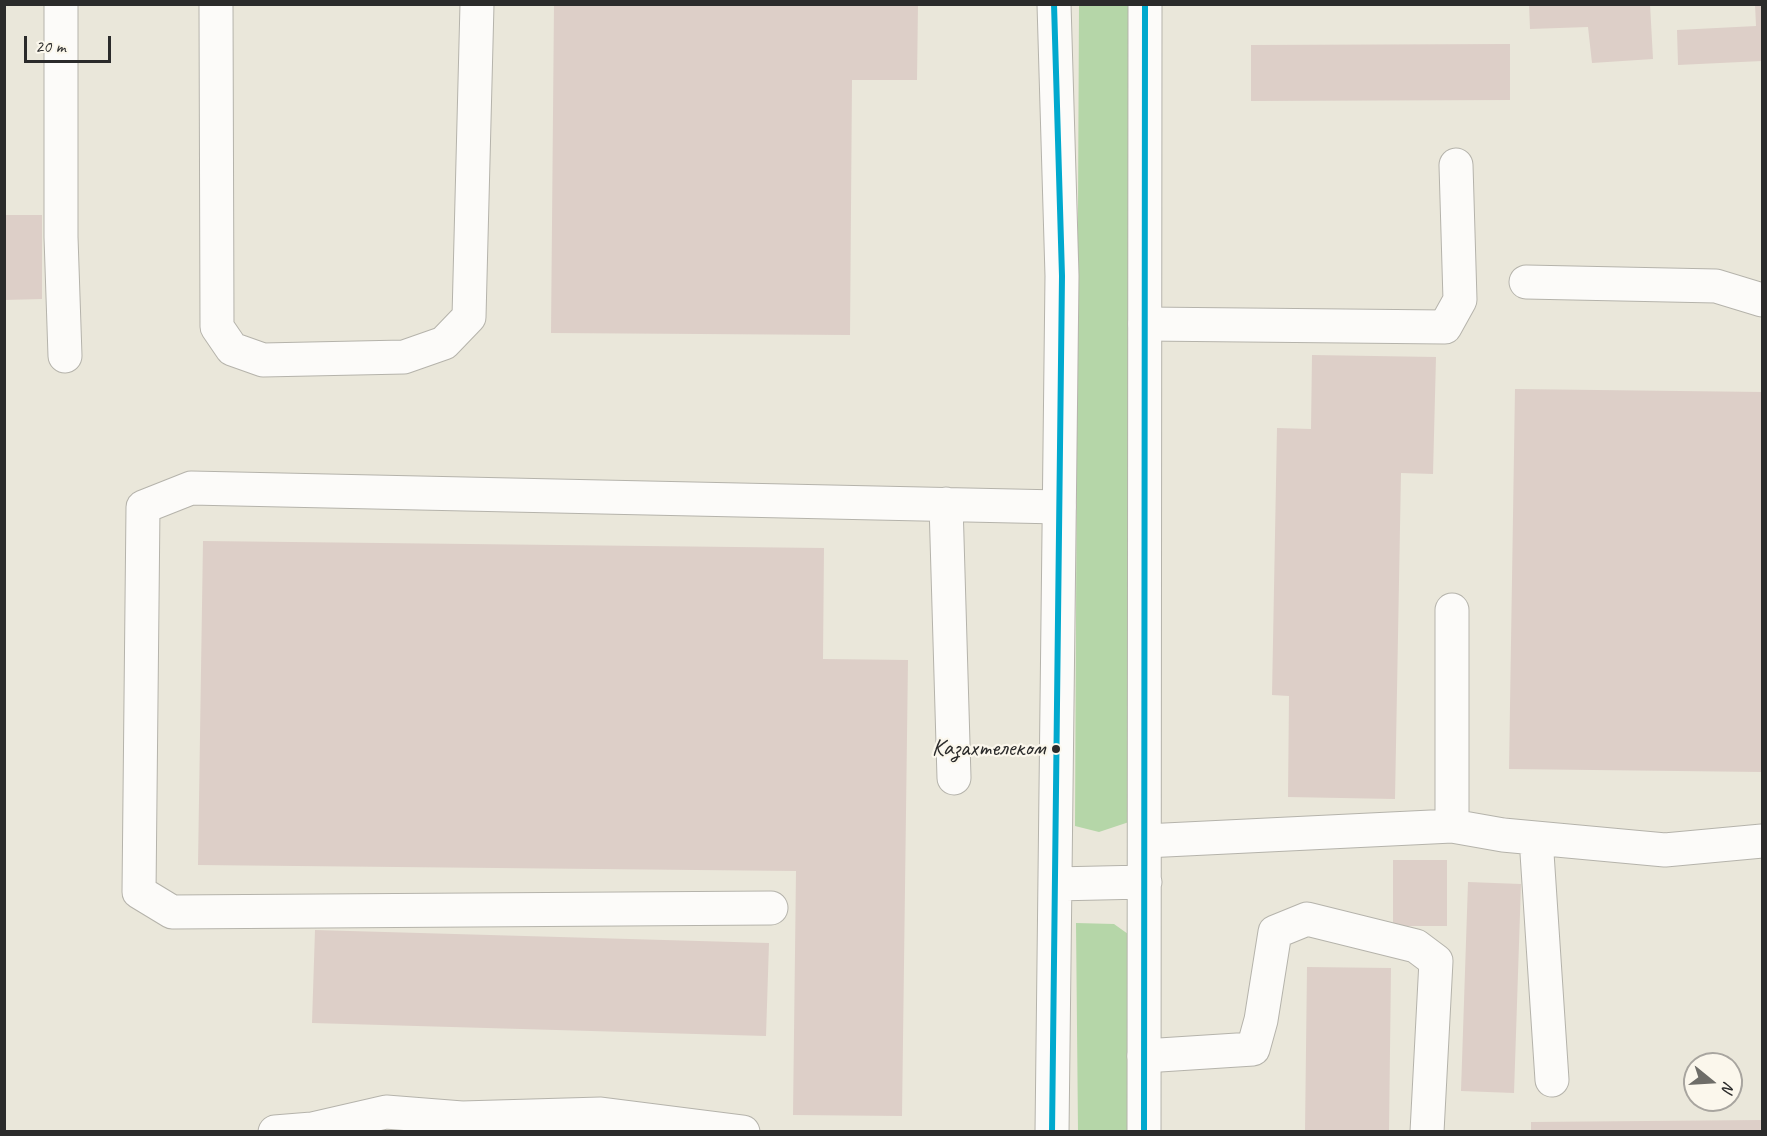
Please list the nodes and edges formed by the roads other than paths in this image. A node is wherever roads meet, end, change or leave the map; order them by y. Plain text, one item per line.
1 (61, 4) edge
2 (216, 4) edge
3 (477, 4) edge
4 (1054, 4) edge
5 (1145, 4) edge
6 (1456, 165) dead end
7 (1526, 282) dead end
8 (1762, 300) edge
9 (1145, 324) junction
10 (65, 356) dead end
11 (946, 504) junction
12 (1059, 507) junction
13 (1452, 610) dead end
14 (954, 778) dead end
15 (1452, 826) junction
16 (1536, 838) junction
17 (1145, 841) junction
18 (1762, 841) edge
19 (1145, 882) junction
20 (1055, 884) junction
21 (771, 908) dead end
22 (1144, 1056) junction
23 (1552, 1080) dead end
24 (275, 1131) edge
25 (743, 1131) edge
26 (1052, 1131) edge
27 (1144, 1131) edge
28 (1427, 1131) edge

1 - 10 main road
2 - 3 main road
4 - 12 main road
5 - 9 main road
6 - 9 main road
7 - 8 main road
9 - 17 main road
11 - 12 main road
11 - 14 main road
11 - 21 main road
12 - 20 main road
13 - 15 main road
15 - 16 main road
15 - 17 main road
16 - 18 main road
16 - 23 main road
17 - 19 main road
19 - 20 main road
19 - 22 main road
20 - 26 main road
22 - 27 main road
22 - 28 main road
24 - 25 main road

